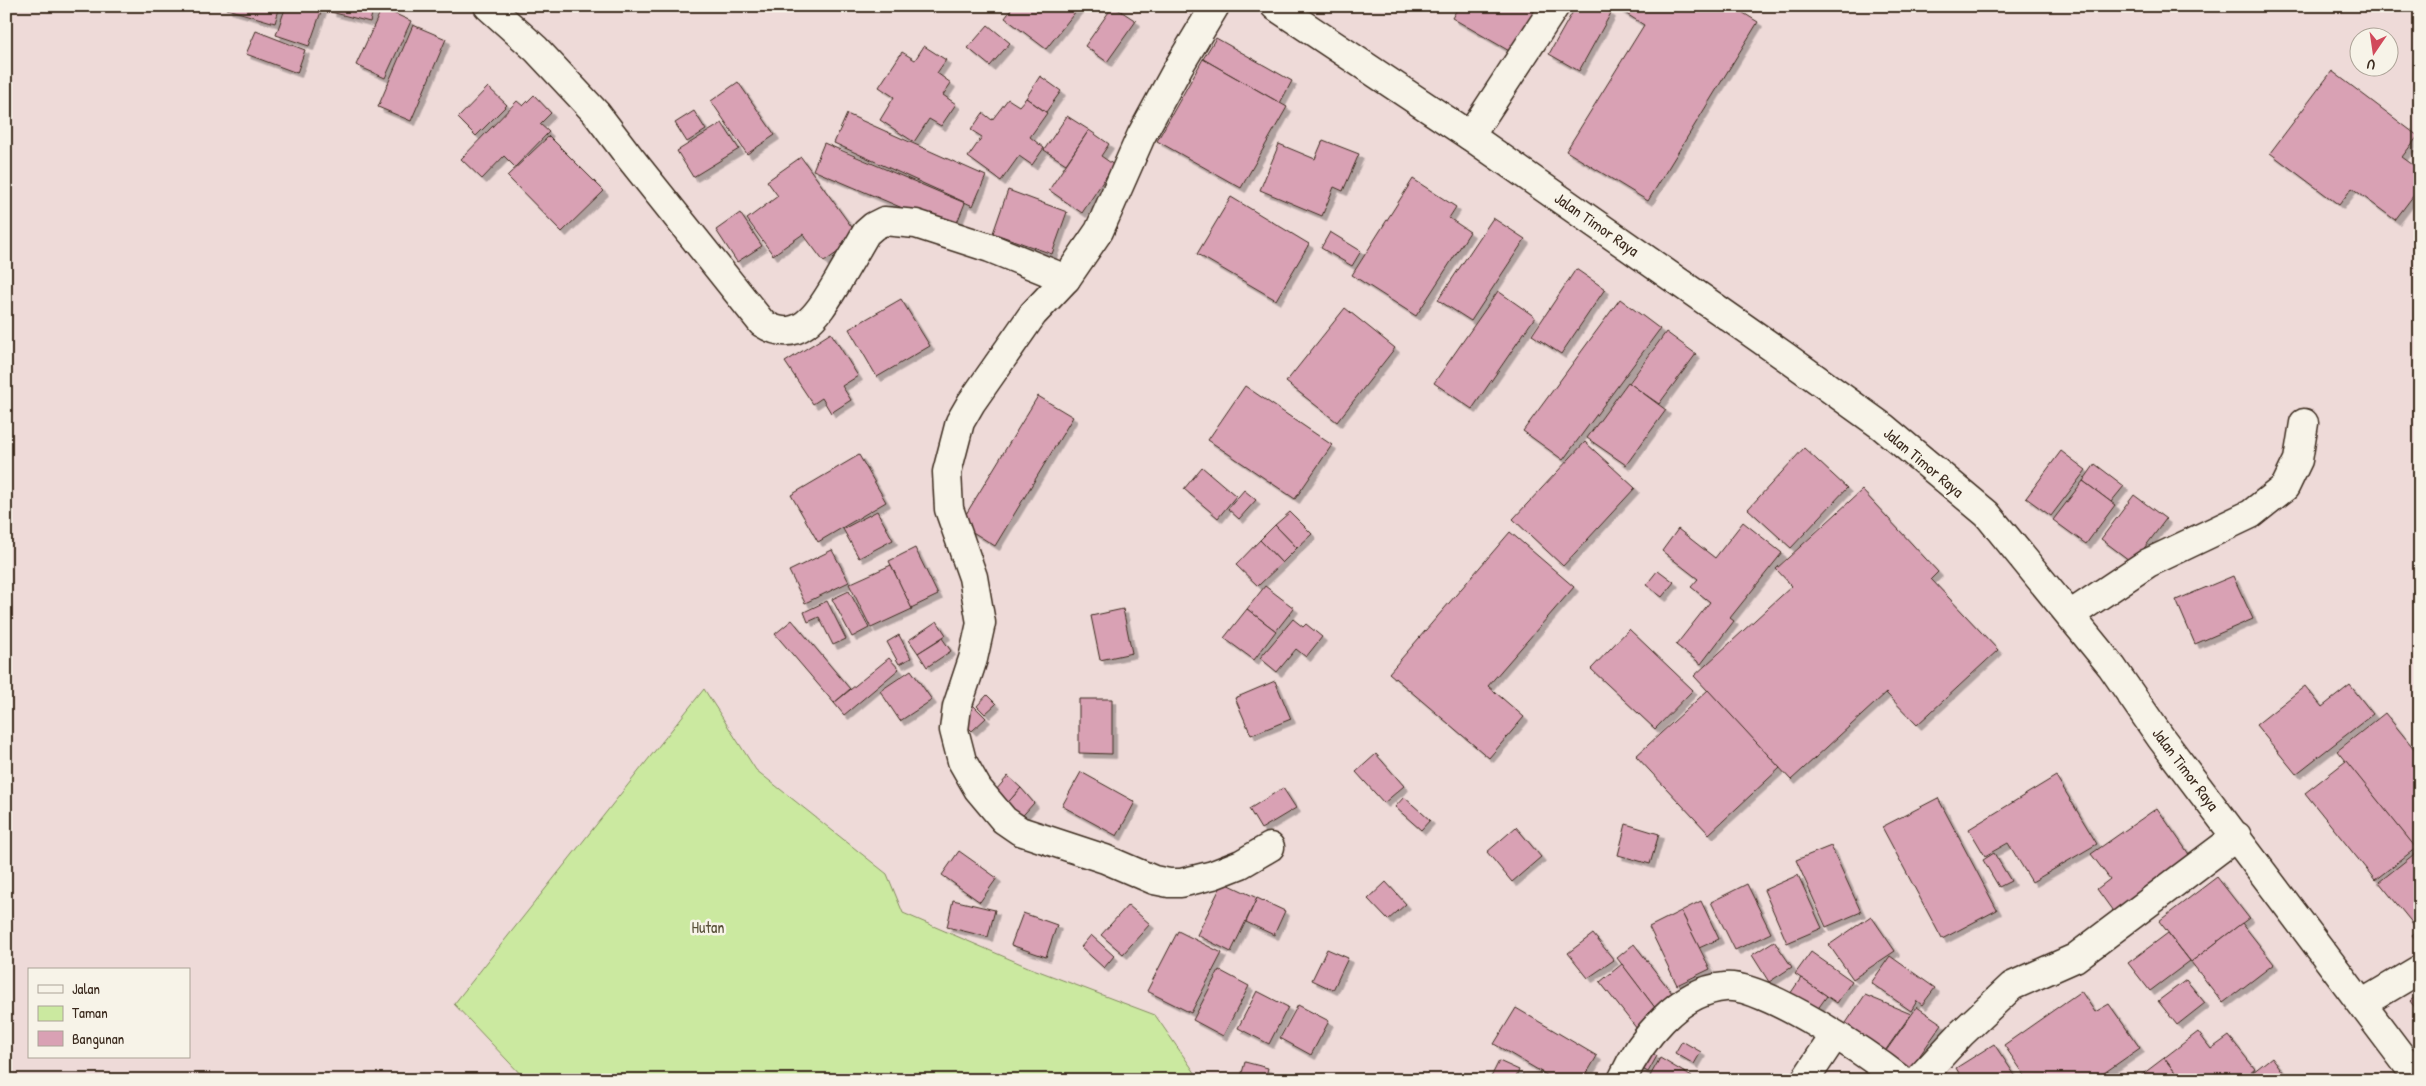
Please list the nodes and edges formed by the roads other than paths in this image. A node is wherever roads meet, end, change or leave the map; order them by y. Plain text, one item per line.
1 (488, 6) edge
2 (1215, 6) edge
3 (1275, 6) edge
4 (1555, 6) edge
5 (1470, 136) junction
6 (1066, 279) junction
7 (2304, 423) dead end
8 (2070, 615) junction
9 (2237, 836) junction
10 (1270, 847) dead end
11 (2420, 969) edge
12 (2363, 1003) junction
13 (1835, 1035) junction
14 (1622, 1080) edge
15 (1805, 1080) edge
16 (1900, 1080) edge
17 (1918, 1080) edge
18 (2419, 1080) edge

1 - 6 main road
2 - 6 main road
3 - 5 main road, Jalan Timor Raya
4 - 5 main road
5 - 8 main road, Jalan Timor Raya
6 - 10 main road
7 - 8 main road
8 - 9 main road, Jalan Timor Raya
9 - 12 main road, Jalan Timor Raya
9 - 17 main road
11 - 12 main road
12 - 18 main road, Jalan Timor Raya
13 - 14 main road
13 - 15 main road
13 - 16 main road

